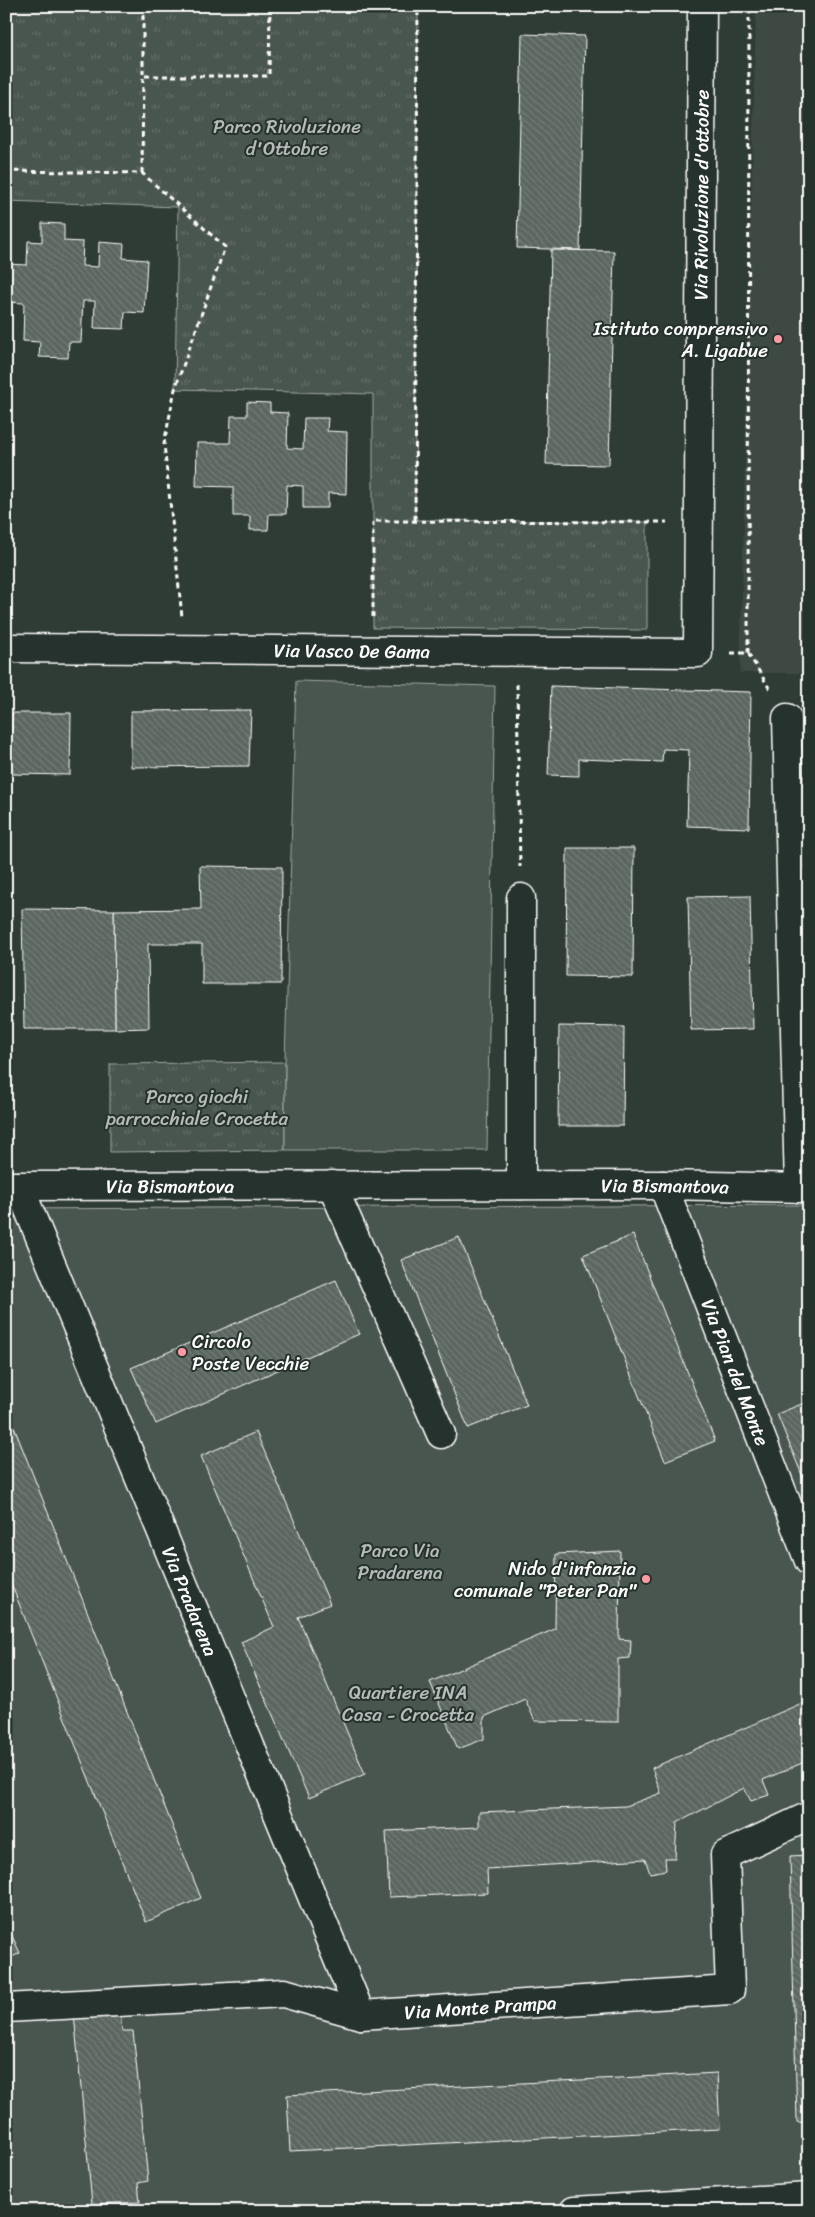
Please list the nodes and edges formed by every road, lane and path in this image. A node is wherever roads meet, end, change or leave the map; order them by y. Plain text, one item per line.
1 (144, 6) edge
2 (270, 6) edge
3 (418, 6) edge
4 (702, 6) edge
5 (749, 6) edge
6 (143, 76) junction
7 (6, 171) edge
8 (142, 173) junction
9 (416, 520) junction
10 (699, 523) junction
11 (6, 648) edge
12 (186, 649) junction
13 (373, 650) junction
14 (517, 651) junction
15 (698, 653) junction
16 (748, 653) junction
17 (787, 718) joint
18 (521, 898) joint
19 (332, 1185) junction
20 (521, 1185) junction
21 (663, 1185) junction
22 (13, 1186) edge
23 (804, 1188) edge
24 (441, 1434) dead end
25 (809, 1561) edge
26 (809, 1816) edge
27 (6, 2008) edge
28 (361, 2016) junction
29 (809, 2197) edge
30 (574, 2211) edge

1 - 6 path
2 - 6 path
3 - 9 path
4 - 10 street, Via Rivoluzione d'ottobre
5 - 16 path
6 - 8 path
7 - 8 path
8 - 12 path
9 - 10 path
9 - 13 path
10 - 15 street, Via Rivoluzione d'ottobre
11 - 12 street, Via Vasco De Gama
12 - 13 street, Via Vasco De Gama
13 - 14 street, Via Vasco De Gama
14 - 15 street, Via Vasco De Gama
14 - 18 path
15 - 16 path
16 - 17 path
17 - 23 street
18 - 20 street
19 - 20 street, Via Bismantova
19 - 22 street, Via Bismantova
19 - 24 street
20 - 21 street, Via Bismantova
21 - 23 street, Via Bismantova
21 - 25 street, Via Pian del Monte
22 - 28 street, Via Pradarena
26 - 28 street, Via Monte Prampa
27 - 28 street, Via Monte Prampa
29 - 30 street

